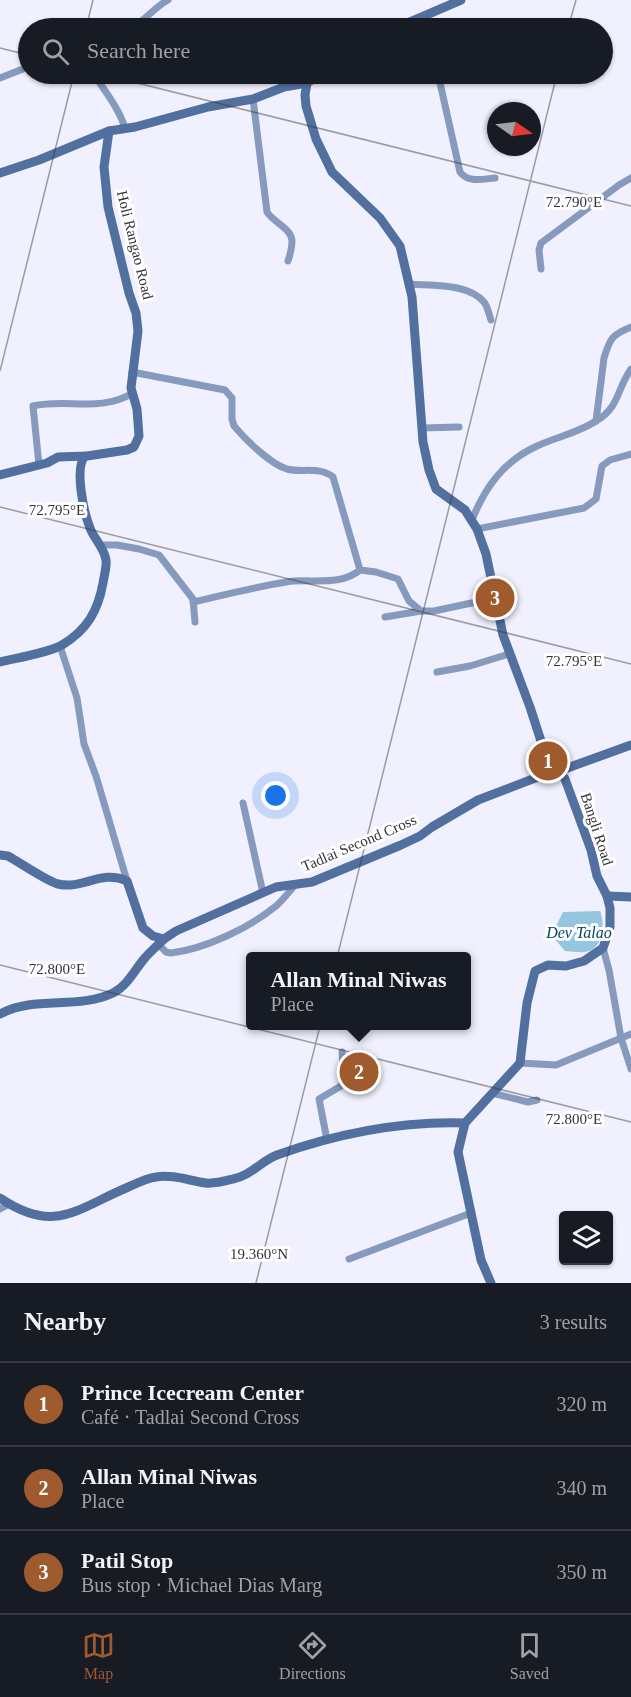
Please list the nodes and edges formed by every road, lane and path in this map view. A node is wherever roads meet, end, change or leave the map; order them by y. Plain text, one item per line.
1 (168, 0) edge
2 (461, 0) edge
3 (426, 16) joint
4 (145, 18) edge
5 (421, 18) edge
6 (18, 71) edge
7 (0, 78) edge
8 (100, 84) edge
9 (301, 84) edge
10 (307, 84) edge
11 (440, 84) edge
12 (253, 99) junction
13 (125, 128) junction
14 (109, 131) junction
15 (0, 172) edge
16 (495, 178) dead end
17 (631, 178) edge
18 (288, 261) dead end
19 (541, 269) dead end
20 (410, 284) junction
21 (490, 320) dead end
22 (631, 327) edge
23 (631, 369) edge
24 (132, 372) junction
25 (133, 393) junction
26 (596, 421) junction
27 (459, 427) dead end
28 (422, 428) junction
29 (631, 454) edge
30 (84, 456) junction
31 (39, 465) junction
32 (0, 476) edge
33 (475, 524) junction
34 (100, 545) junction
35 (360, 570) junction
36 (495, 598) junction
37 (194, 602) junction
38 (422, 611) junction
39 (385, 617) dead end
40 (195, 622) dead end
41 (60, 646) junction
42 (509, 654) junction
43 (0, 662) edge
44 (437, 672) dead end
45 (631, 745) edge
46 (555, 772) junction
47 (243, 803) dead end
48 (0, 855) edge
49 (127, 881) junction
50 (295, 885) junction
51 (262, 893) junction
52 (607, 896) junction
53 (631, 897) edge
54 (161, 942) junction
55 (603, 948) junction
56 (0, 1014) edge
57 (631, 1034) edge
58 (621, 1038) junction
59 (360, 1058) dead end
60 (520, 1063) junction
61 (631, 1070) edge
62 (492, 1093) junction
63 (537, 1100) dead end
64 (465, 1123) junction
65 (327, 1140) junction
66 (0, 1198) edge
67 (4, 1207) edge
68 (471, 1214) junction
69 (349, 1259) dead end
70 (491, 1283) edge

1 - 4 street
2 - 3 street
3 - 5 street
6 - 7 street
8 - 13 street
9 - 12 street
10 - 20 street
11 - 16 street
12 - 13 street
12 - 18 street
13 - 14 street
14 - 15 street
14 - 24 street, Holi Rangao Road
17 - 19 street
20 - 21 street
20 - 28 street
22 - 26 street
23 - 26 street
24 - 25 street, Holi Rangao Road
24 - 35 street
25 - 30 street, Holi Rangao Road
25 - 31 street
26 - 33 street
27 - 28 street
28 - 33 street
29 - 33 street
30 - 31 street
30 - 34 street
31 - 32 street
33 - 36 street, Bangli Road
34 - 37 street
34 - 41 street
35 - 37 street
35 - 38 street
36 - 38 street
36 - 42 street, Bangli Road
37 - 40 street
38 - 39 street
41 - 43 street
41 - 49 street
42 - 44 street
42 - 46 street, Bangli Road
45 - 46 street, Tadlai Second Cross
46 - 50 street, Tadlai Second Cross
46 - 52 street, Bangli Road
47 - 51 street
48 - 49 street
49 - 54 street
50 - 51 street, Tadlai Second Cross
50 - 54 street
51 - 54 street, Tadlai Second Cross
52 - 53 street
52 - 55 street, Bangli Road
54 - 56 street, Tadlai Second Cross
55 - 58 street
55 - 60 street
57 - 58 street
58 - 60 street
58 - 61 street
59 - 65 street
60 - 62 street
62 - 63 street
62 - 64 street
64 - 65 street
64 - 68 street
65 - 67 street
66 - 67 street
68 - 69 street
68 - 70 street

